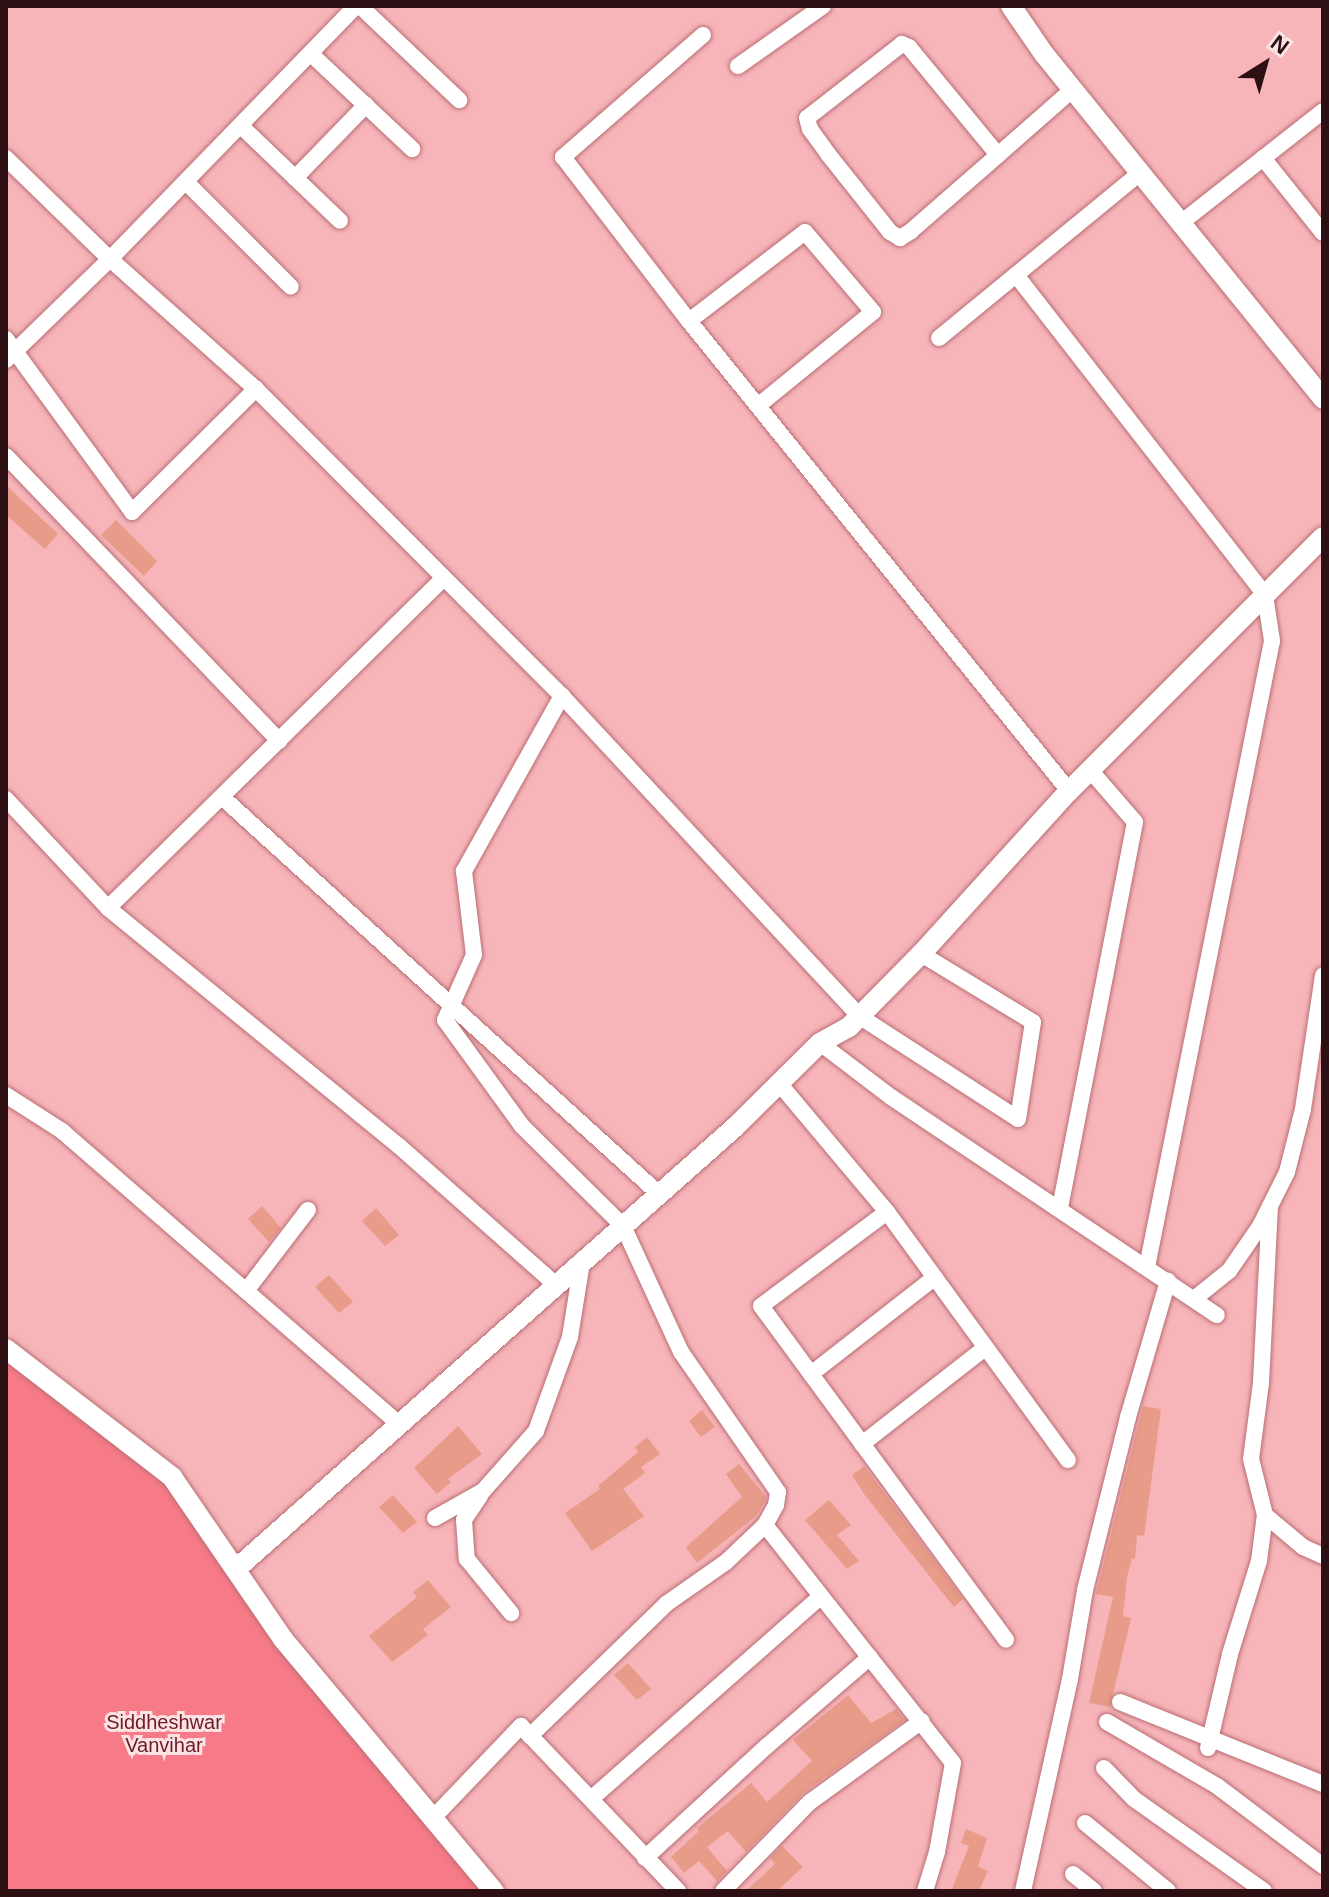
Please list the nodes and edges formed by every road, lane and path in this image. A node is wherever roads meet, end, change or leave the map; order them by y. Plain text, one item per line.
1 (358, 6) edge
2 (823, 6) edge
3 (1011, 6) edge
4 (703, 35) dead end
5 (311, 54) junction
6 (738, 66) dead end
7 (1073, 89) junction
8 (459, 100) dead end
9 (366, 105) junction
10 (1323, 111) edge
11 (241, 126) junction
12 (412, 149) dead end
13 (998, 155) junction
14 (6, 158) edge
15 (1263, 158) junction
16 (1141, 172) junction
17 (295, 178) junction
18 (186, 182) junction
19 (340, 221) dead end
20 (1182, 222) junction
21 (1323, 233) edge
22 (110, 259) junction
23 (1016, 275) junction
24 (291, 287) dead end
25 (689, 321) junction
26 (939, 338) dead end
27 (9, 349) edge
28 (256, 389) junction
29 (1323, 399) edge
30 (759, 405) junction
31 (6, 456) edge
32 (1323, 537) edge
33 (443, 579) junction
34 (1265, 595) junction
35 (562, 696) junction
36 (279, 741) junction
37 (1090, 770) junction
38 (1069, 791) junction
39 (222, 797) junction
40 (6, 799) edge
41 (108, 908) junction
42 (921, 954) junction
43 (1323, 975) edge
44 (452, 1003) junction
45 (859, 1016) junction
46 (820, 1043) junction
47 (778, 1082) junction
48 (6, 1095) edge
49 (659, 1194) junction
50 (1270, 1206) junction
51 (1060, 1208) junction
52 (308, 1210) dead end
53 (887, 1212) junction
54 (623, 1226) junction
55 (582, 1262) junction
56 (1147, 1267) junction
57 (935, 1277) junction
58 (1168, 1281) junction
59 (556, 1285) junction
60 (246, 1291) junction
61 (1194, 1299) junction
62 (1217, 1315) dead end
63 (986, 1347) junction
64 (6, 1349) edge
65 (811, 1374) junction
66 (399, 1424) junction
67 (862, 1444) junction
68 (1068, 1460) dead end
69 (483, 1491) junction
70 (1265, 1515) junction
71 (435, 1518) dead end
72 (765, 1525) junction
73 (1323, 1556) edge
74 (236, 1569) junction
75 (820, 1597) junction
76 (511, 1613) dead end
77 (1006, 1640) dead end
78 (870, 1657) junction
79 (1120, 1702) dead end
80 (922, 1721) junction
81 (1107, 1722) dead end
82 (530, 1736) junction
83 (1209, 1743) junction
84 (1104, 1768) dead end
85 (1323, 1784) edge
86 (591, 1799) junction
87 (432, 1819) junction
88 (1085, 1823) dead end
89 (645, 1858) junction
90 (1323, 1866) edge
91 (1073, 1874) dead end
92 (1246, 1885) edge
93 (494, 1891) edge
94 (678, 1891) edge
95 (723, 1891) edge
96 (925, 1891) edge
97 (1023, 1891) edge
98 (1094, 1891) edge
99 (1168, 1891) edge
100 (1264, 1891) edge

1 - 5 street
1 - 8 street
2 - 6 street
3 - 7 street
4 - 25 street
5 - 9 street
5 - 11 street
7 - 13 street
7 - 16 street
9 - 12 street
9 - 17 street
10 - 15 street
11 - 17 street
11 - 18 street
13 - 13 street
14 - 22 street
15 - 20 street
15 - 21 street
16 - 20 street
16 - 23 street
17 - 19 street
18 - 22 street
18 - 24 street
20 - 29 street
22 - 27 street
22 - 28 street
23 - 26 street
23 - 34 street
25 - 30 street
25 - 30 street
27 - 28 street
28 - 33 street
30 - 38 street
31 - 36 street
32 - 34 street
33 - 35 street
33 - 36 street
34 - 37 street
34 - 56 street
35 - 44 street
35 - 45 street
36 - 39 street
37 - 38 street
37 - 51 street
38 - 42 street
39 - 41 street
39 - 44 street
40 - 41 street
41 - 59 street
42 - 45 street
42 - 45 street
43 - 50 street
44 - 49 street
44 - 54 street
45 - 46 street
46 - 47 street
46 - 51 street
47 - 49 street
47 - 53 street
48 - 60 street
49 - 54 street
50 - 61 street
50 - 70 street
51 - 56 street
52 - 60 street
53 - 57 street
53 - 65 street
54 - 55 street
54 - 72 street
55 - 59 street
55 - 69 street
56 - 58 street
57 - 63 street
57 - 65 street
58 - 61 street
58 - 97 street
59 - 66 street
60 - 66 street
61 - 62 street
63 - 67 street
63 - 68 street
64 - 74 street
65 - 67 street
66 - 74 street
67 - 77 street
69 - 71 street
69 - 76 street
70 - 73 street
70 - 83 street
72 - 75 street
72 - 82 street
74 - 87 street
75 - 78 street
75 - 86 street
78 - 80 street
78 - 89 street
79 - 83 street
80 - 95 street
80 - 96 street
81 - 90 street
82 - 86 street
82 - 87 street
83 - 85 street
84 - 92 street
86 - 89 street
87 - 93 street
88 - 99 street
89 - 94 street
91 - 98 street
92 - 100 street

